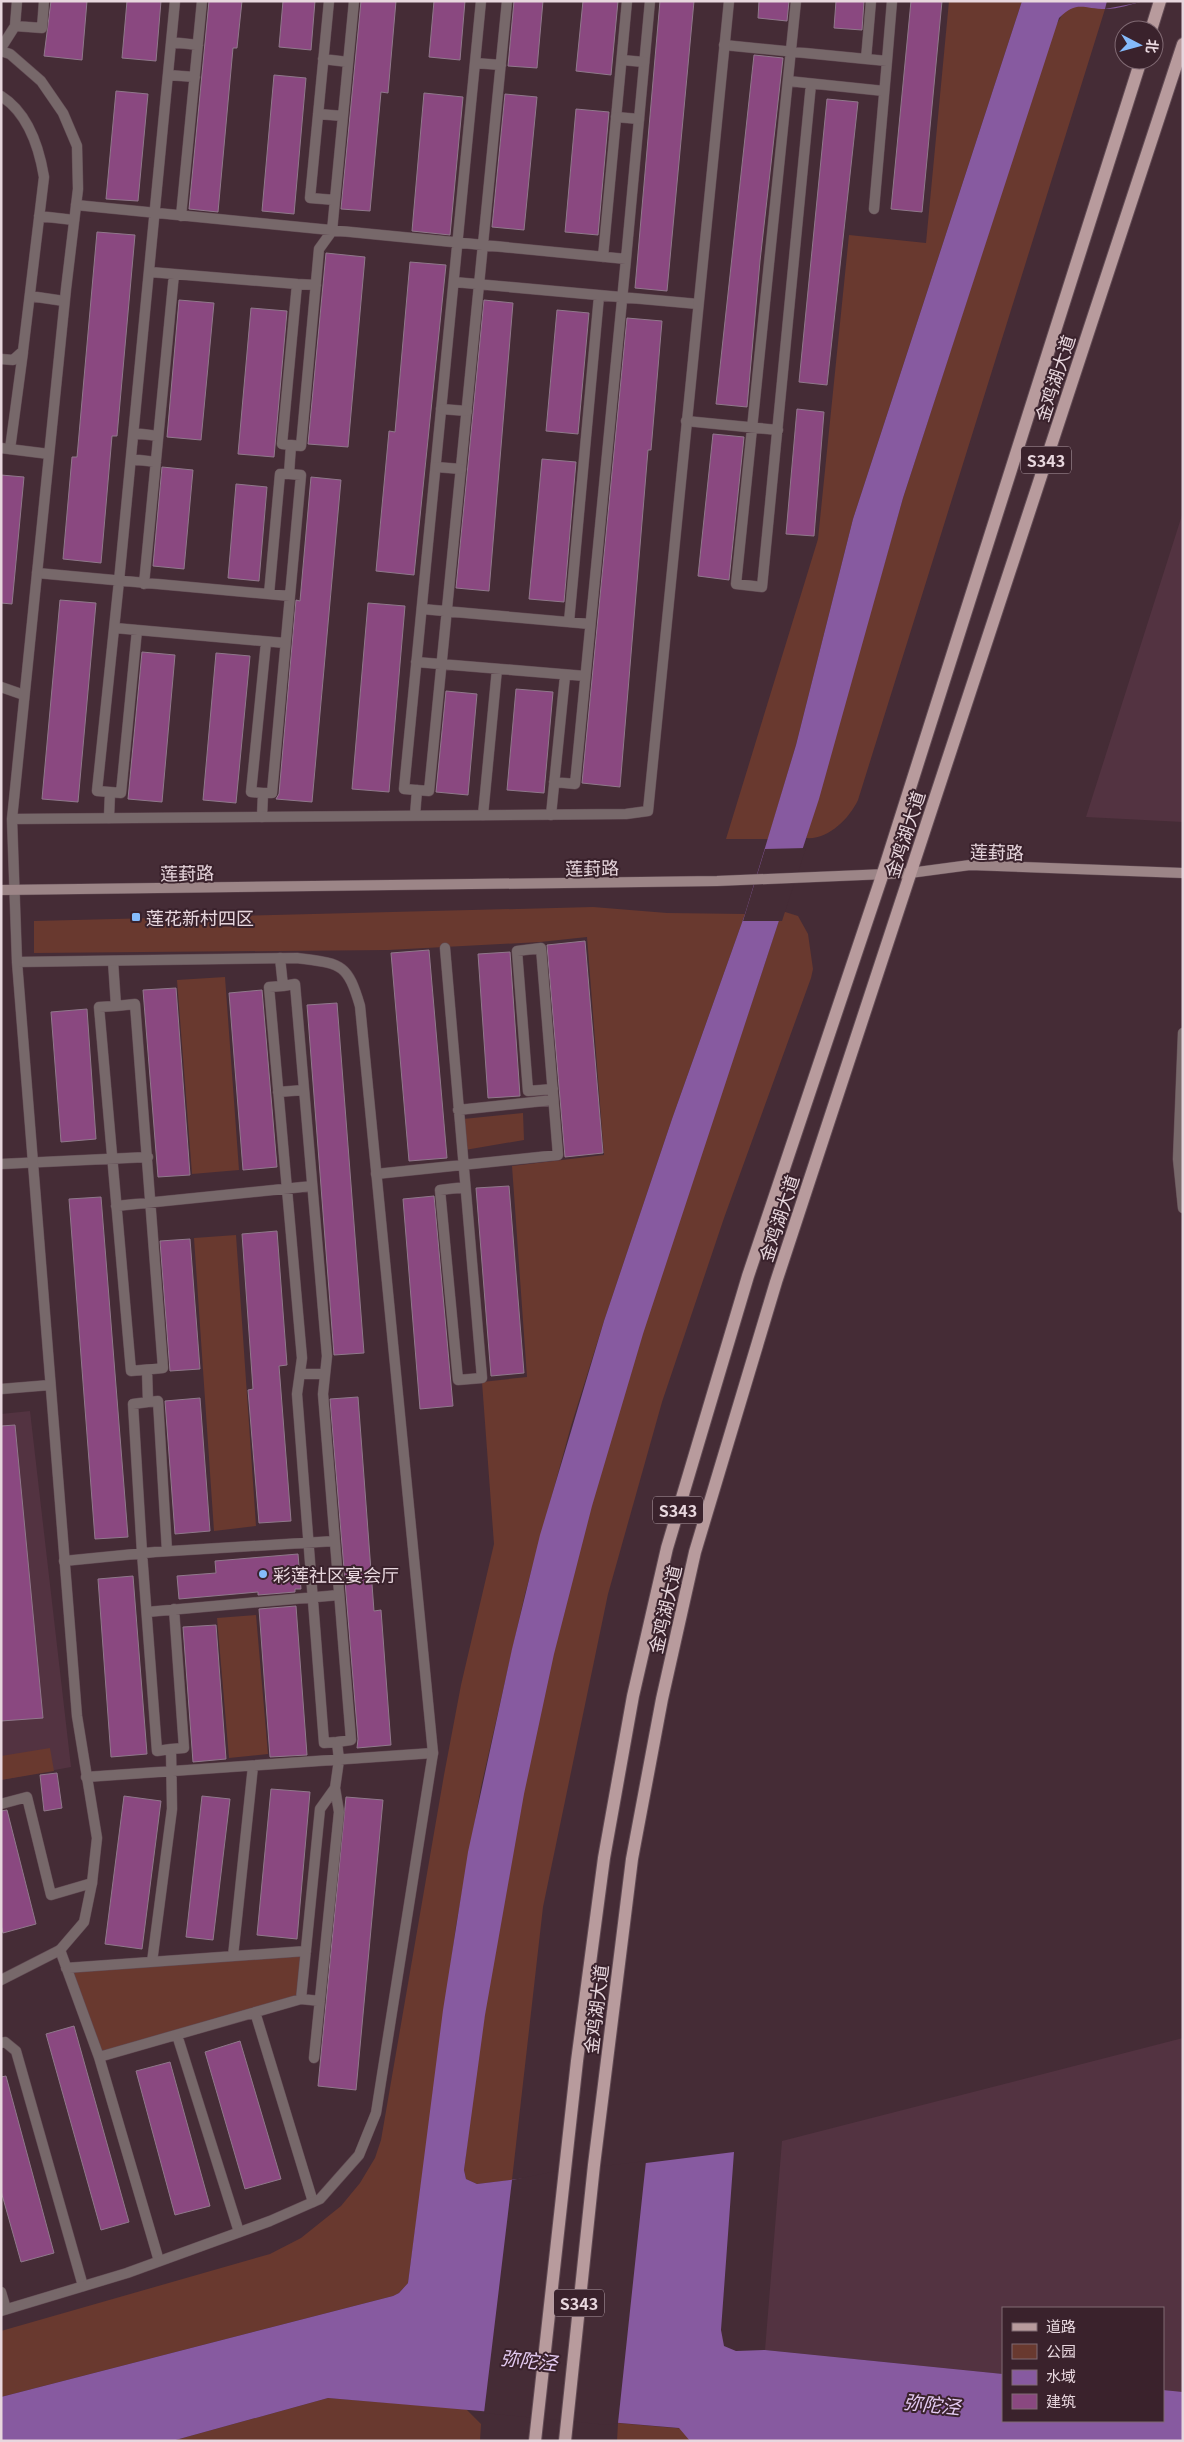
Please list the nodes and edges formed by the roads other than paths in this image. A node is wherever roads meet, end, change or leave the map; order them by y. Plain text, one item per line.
1 (17, 1) edge
2 (44, 1) edge
3 (175, 1) edge
4 (202, 1) edge
5 (329, 1) edge
6 (354, 1) edge
7 (481, 1) edge
8 (507, 1) edge
9 (627, 1) edge
10 (650, 1) edge
11 (729, 1) edge
12 (796, 1) edge
13 (871, 1) edge
14 (892, 1) edge
15 (1160, 1) edge
16 (1153, 20) edge
17 (14, 26) junction
18 (171, 42) junction
19 (198, 45) junction
20 (724, 45) junction
21 (1182, 46) edge
22 (1, 49) edge
23 (791, 52) junction
24 (323, 59) junction
25 (866, 59) junction
26 (622, 60) junction
27 (887, 61) junction
28 (348, 62) junction
29 (644, 62) junction
30 (475, 63) junction
31 (501, 65) junction
32 (1138, 70) edge
33 (168, 75) junction
34 (195, 77) junction
35 (788, 82) junction
36 (811, 84) junction
37 (884, 91) junction
38 (1, 96) edge
39 (318, 114) junction
40 (343, 116) junction
41 (616, 117) junction
42 (639, 119) junction
43 (335, 200) junction
44 (76, 205) junction
45 (874, 209) dead end
46 (155, 213) junction
47 (39, 216) junction
48 (181, 216) junction
49 (74, 220) junction
50 (332, 231) junction
51 (458, 243) junction
52 (483, 246) junction
53 (603, 257) junction
54 (626, 259) junction
55 (150, 272) junction
56 (174, 274) junction
57 (454, 282) junction
58 (297, 284) junction
59 (479, 284) junction
60 (316, 285) junction
61 (30, 296) junction
62 (600, 296) junction
63 (621, 298) junction
64 (64, 301) junction
65 (698, 304) junction
66 (23, 351) junction
67 (1, 359) edge
68 (442, 409) junction
69 (467, 411) junction
70 (686, 422) junction
71 (752, 427) junction
72 (778, 430) junction
73 (134, 433) junction
74 (158, 436) junction
75 (291, 445) junction
76 (6, 449) edge
77 (49, 454) junction
78 (131, 459) junction
79 (156, 462) junction
80 (436, 467) junction
81 (461, 469) junction
82 (289, 474) junction
83 (37, 573) junction
84 (120, 581) junction
85 (144, 584) junction
86 (269, 594) junction
87 (290, 596) junction
88 (422, 609) junction
89 (447, 611) junction
90 (569, 622) junction
91 (590, 624) junction
92 (114, 628) junction
93 (136, 630) junction
94 (266, 642) junction
95 (285, 643) junction
96 (416, 662) junction
97 (442, 664) junction
98 (497, 669) junction
99 (565, 676) junction
100 (585, 676) junction
101 (1, 687) edge
102 (24, 695) junction
103 (554, 782) junction
104 (417, 790) junction
105 (110, 792) junction
106 (263, 792) junction
107 (415, 815) junction
108 (483, 815) junction
109 (551, 815) junction
110 (262, 817) junction
111 (109, 818) junction
112 (12, 819) junction
113 (883, 873) junction
114 (910, 873) junction
115 (1183, 873) edge
116 (1, 890) edge
117 (13, 890) junction
118 (444, 948) dead end
119 (280, 958) junction
120 (113, 960) junction
121 (17, 962) junction
122 (283, 986) junction
123 (116, 1006) junction
124 (1183, 1032) edge
125 (304, 1090) junction
126 (278, 1092) junction
127 (553, 1095) junction
128 (458, 1110) junction
129 (148, 1156) junction
130 (112, 1159) junction
131 (1, 1164) edge
132 (33, 1164) junction
133 (463, 1165) junction
134 (376, 1174) junction
135 (312, 1186) junction
136 (465, 1187) junction
137 (287, 1189) junction
138 (151, 1202) junction
139 (116, 1206) junction
140 (1183, 1208) edge
141 (147, 1370) junction
142 (300, 1374) junction
143 (325, 1374) junction
144 (50, 1385) junction
145 (1, 1389) edge
146 (148, 1402) junction
147 (335, 1541) junction
148 (308, 1542) junction
149 (167, 1552) junction
150 (142, 1553) junction
151 (64, 1561) junction
152 (339, 1595) junction
153 (313, 1597) junction
154 (174, 1609) junction
155 (147, 1612) junction
156 (337, 1742) junction
157 (171, 1749) junction
158 (433, 1754) junction
159 (339, 1760) junction
160 (254, 1766) junction
161 (171, 1771) junction
162 (86, 1777) junction
163 (335, 1788) junction
164 (1, 1804) edge
165 (92, 1884) junction
166 (60, 1950) junction
167 (306, 1950) junction
168 (233, 1956) junction
169 (152, 1962) junction
170 (66, 1968) junction
171 (1, 1980) edge
172 (300, 1999) junction
173 (320, 2001) junction
174 (255, 2012) junction
175 (177, 2035) junction
176 (1, 2043) edge
177 (99, 2057) junction
178 (314, 2058) dead end
179 (313, 2202) junction
180 (238, 2232) junction
181 (159, 2261) junction
182 (83, 2286) junction
183 (1, 2292) edge
184 (4, 2310) edge
185 (535, 2441) edge
186 (565, 2441) edge

1 - 17 street
2 - 17 street
3 - 18 street
4 - 19 street
5 - 24 street
6 - 28 street
7 - 30 street
8 - 31 street
9 - 26 street
10 - 29 street
11 - 20 street
12 - 23 street
13 - 25 street
14 - 27 street
15 - 16 main road
17 - 22 street
18 - 19 street
18 - 33 street
19 - 34 street
20 - 23 street
20 - 65 street
21 - 114 main road, 金鸡湖大道 / S343
22 - 44 street
23 - 25 street
23 - 35 street
24 - 28 street
24 - 39 street
25 - 27 street
26 - 29 street
26 - 41 street
27 - 37 street
28 - 40 street
29 - 42 street
30 - 31 street
30 - 51 street
31 - 52 street
32 - 113 main road, 金鸡湖大道 / S343
33 - 34 street
33 - 46 street
34 - 48 street
35 - 36 street
35 - 71 street
36 - 37 street
36 - 72 street
37 - 45 street
38 - 47 street
39 - 40 street
39 - 43 street
40 - 43 street
41 - 42 street
41 - 53 street
42 - 54 street
43 - 50 street
44 - 46 street
44 - 49 street
46 - 48 street
46 - 55 street
47 - 49 street
47 - 61 street
48 - 50 street
49 - 64 street
50 - 51 street
50 - 60 street
51 - 52 street
51 - 57 street
52 - 53 street
52 - 59 street
53 - 54 street
54 - 63 street
55 - 56 street
55 - 73 street
56 - 58 street
56 - 74 street
57 - 59 street
57 - 68 street
58 - 60 street
58 - 75 street
59 - 62 street
59 - 69 street
60 - 75 street
61 - 64 street
61 - 66 street
62 - 63 street
62 - 90 street
63 - 65 street
63 - 91 street
64 - 77 street
65 - 70 street
66 - 67 street
66 - 76 street
68 - 69 street
68 - 80 street
69 - 81 street
70 - 71 street
70 - 109 street
71 - 72 street
71 - 72 street
73 - 74 street
73 - 78 street
74 - 79 street
75 - 82 street
76 - 77 street
77 - 83 street
78 - 79 street
78 - 84 street
79 - 85 street
80 - 81 street
80 - 88 street
81 - 89 street
82 - 86 street
82 - 87 street
83 - 84 street
83 - 102 street
84 - 85 street
84 - 92 street
85 - 86 street
86 - 87 street
87 - 95 street
88 - 89 street
88 - 96 street
89 - 90 street
89 - 97 street
90 - 91 street
91 - 100 street
92 - 93 street
92 - 105 street
93 - 94 street
93 - 105 street
94 - 95 street
94 - 106 street
95 - 106 street
96 - 97 street
96 - 104 street
97 - 98 street
97 - 104 street
98 - 99 street
98 - 108 street
99 - 100 street
99 - 103 street
100 - 103 street
101 - 102 street
102 - 112 street
103 - 109 street
104 - 107 street
105 - 111 street
106 - 110 street
107 - 108 street
107 - 110 street
108 - 109 street
110 - 111 street
111 - 112 street
112 - 117 street
113 - 114 main road, 莲葑路
113 - 117 main road, 莲葑路
113 - 185 main road, 金鸡湖大道 / S343
114 - 115 main road, 莲葑路
114 - 186 main road, 金鸡湖大道 / S343
116 - 117 main road, 莲葑路
117 - 121 street
118 - 128 street
119 - 120 street
119 - 122 street
119 - 134 street
120 - 121 street
120 - 123 street
121 - 132 street
122 - 125 street
122 - 126 street
123 - 129 street
123 - 130 street
124 - 140 street
125 - 126 street
125 - 135 street
126 - 137 street
127 - 127 street
127 - 128 street
127 - 133 street
128 - 133 street
129 - 130 street
129 - 138 street
130 - 132 street
130 - 139 street
131 - 132 street
132 - 144 street
133 - 134 street
133 - 136 street
134 - 158 street
135 - 137 street
135 - 143 street
136 - 136 street
137 - 138 street
137 - 142 street
138 - 139 street
138 - 141 street
139 - 141 street
141 - 146 street
142 - 143 street
142 - 148 street
143 - 147 street
144 - 145 street
144 - 151 street
146 - 149 street
146 - 150 street
147 - 148 street
147 - 152 street
148 - 149 street
148 - 153 street
149 - 150 street
150 - 151 street
150 - 155 street
151 - 162 street
152 - 153 street
152 - 156 street
153 - 154 street
153 - 156 street
154 - 155 street
154 - 157 street
155 - 157 street
156 - 159 street
157 - 161 street
158 - 159 street
158 - 179 street
159 - 160 street
159 - 163 street
160 - 161 street
160 - 168 street
161 - 162 street
161 - 169 street
162 - 165 street
163 - 167 street
163 - 173 street
164 - 165 street
165 - 166 street
166 - 170 street
166 - 171 street
167 - 168 street
167 - 172 street
168 - 169 street
169 - 170 street
170 - 177 street
172 - 173 street
172 - 174 street
173 - 178 street
174 - 175 street
174 - 179 street
175 - 177 street
175 - 180 street
176 - 182 street
177 - 181 street
179 - 180 street
180 - 181 street
181 - 182 street
182 - 184 street
183 - 184 street

